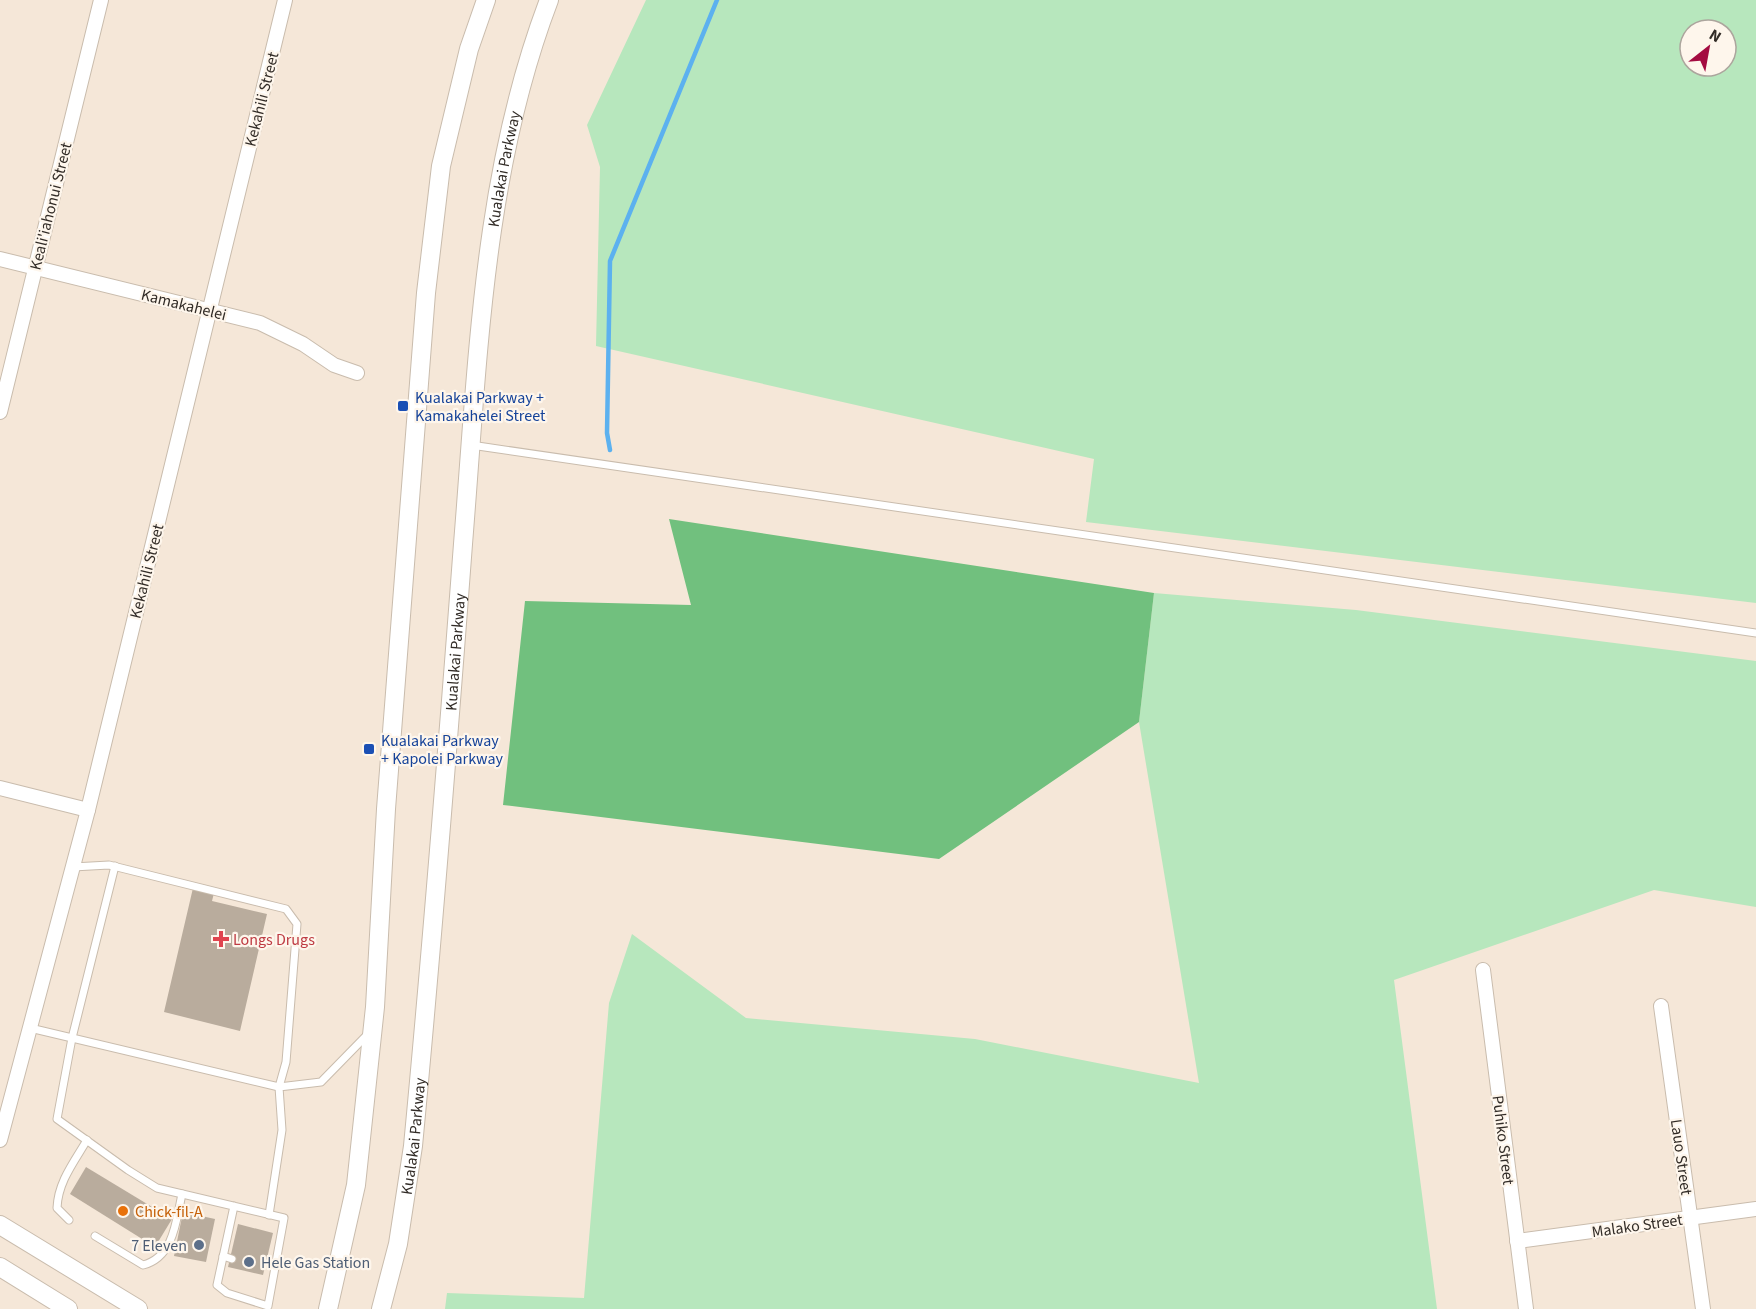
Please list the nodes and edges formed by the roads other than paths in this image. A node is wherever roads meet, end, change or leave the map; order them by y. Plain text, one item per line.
1 (101, 0) edge
2 (285, 0) edge
3 (486, 0) edge
4 (549, 0) edge
5 (0, 259) edge
6 (35, 267) junction
7 (210, 310) junction
8 (357, 373) dead end
9 (0, 412) edge
10 (471, 445) junction
11 (1756, 633) edge
12 (0, 788) edge
13 (88, 810) junction
14 (115, 866) junction
15 (72, 867) junction
16 (1483, 970) dead end
17 (1661, 1006) dead end
18 (30, 1028) junction
19 (373, 1029) junction
20 (72, 1038) junction
21 (279, 1087) junction
22 (0, 1140) edge
23 (87, 1140) junction
24 (182, 1194) junction
25 (234, 1206) junction
26 (1756, 1209) edge
27 (269, 1215) junction
28 (1691, 1218) junction
29 (69, 1220) dead end
30 (0, 1225) edge
31 (95, 1236) dead end
32 (1517, 1241) junction
33 (223, 1256) junction
34 (232, 1259) dead end
35 (0, 1267) edge
36 (68, 1309) edge
37 (138, 1309) edge
38 (328, 1309) edge
39 (381, 1309) edge
40 (1526, 1309) edge
41 (1703, 1309) edge

1 - 6 street, Keali'iahonui Street
2 - 7 street, Kekahili Street
3 - 19 main road
4 - 10 main road, Kualakai Parkway
5 - 6 street, Kamakahelei
6 - 7 street, Kamakahelei
6 - 9 street, Keali'iahonui Street
7 - 8 street, Kamakahelei
7 - 13 street, Kekahili Street
10 - 11 lane
10 - 39 main road, Kualakai Parkway
12 - 13 street
13 - 15 street, Kekahili Street
14 - 15 lane
14 - 20 lane
14 - 21 lane
15 - 18 street, Kekahili Street
16 - 32 street, Puhiko Street
17 - 28 street, Lauo Street
18 - 20 lane
18 - 22 street, Kekahili Street
19 - 21 lane
19 - 38 main road
20 - 21 lane
20 - 23 lane
21 - 27 lane
23 - 24 lane
23 - 29 lane
24 - 25 lane
24 - 31 lane
25 - 27 lane
25 - 33 lane
26 - 28 street, Malako Street
27 - 33 lane
28 - 32 street, Malako Street
28 - 41 street, Lauo Street
30 - 37 main road
32 - 40 street, Puhiko Street
33 - 34 lane
35 - 36 main road

